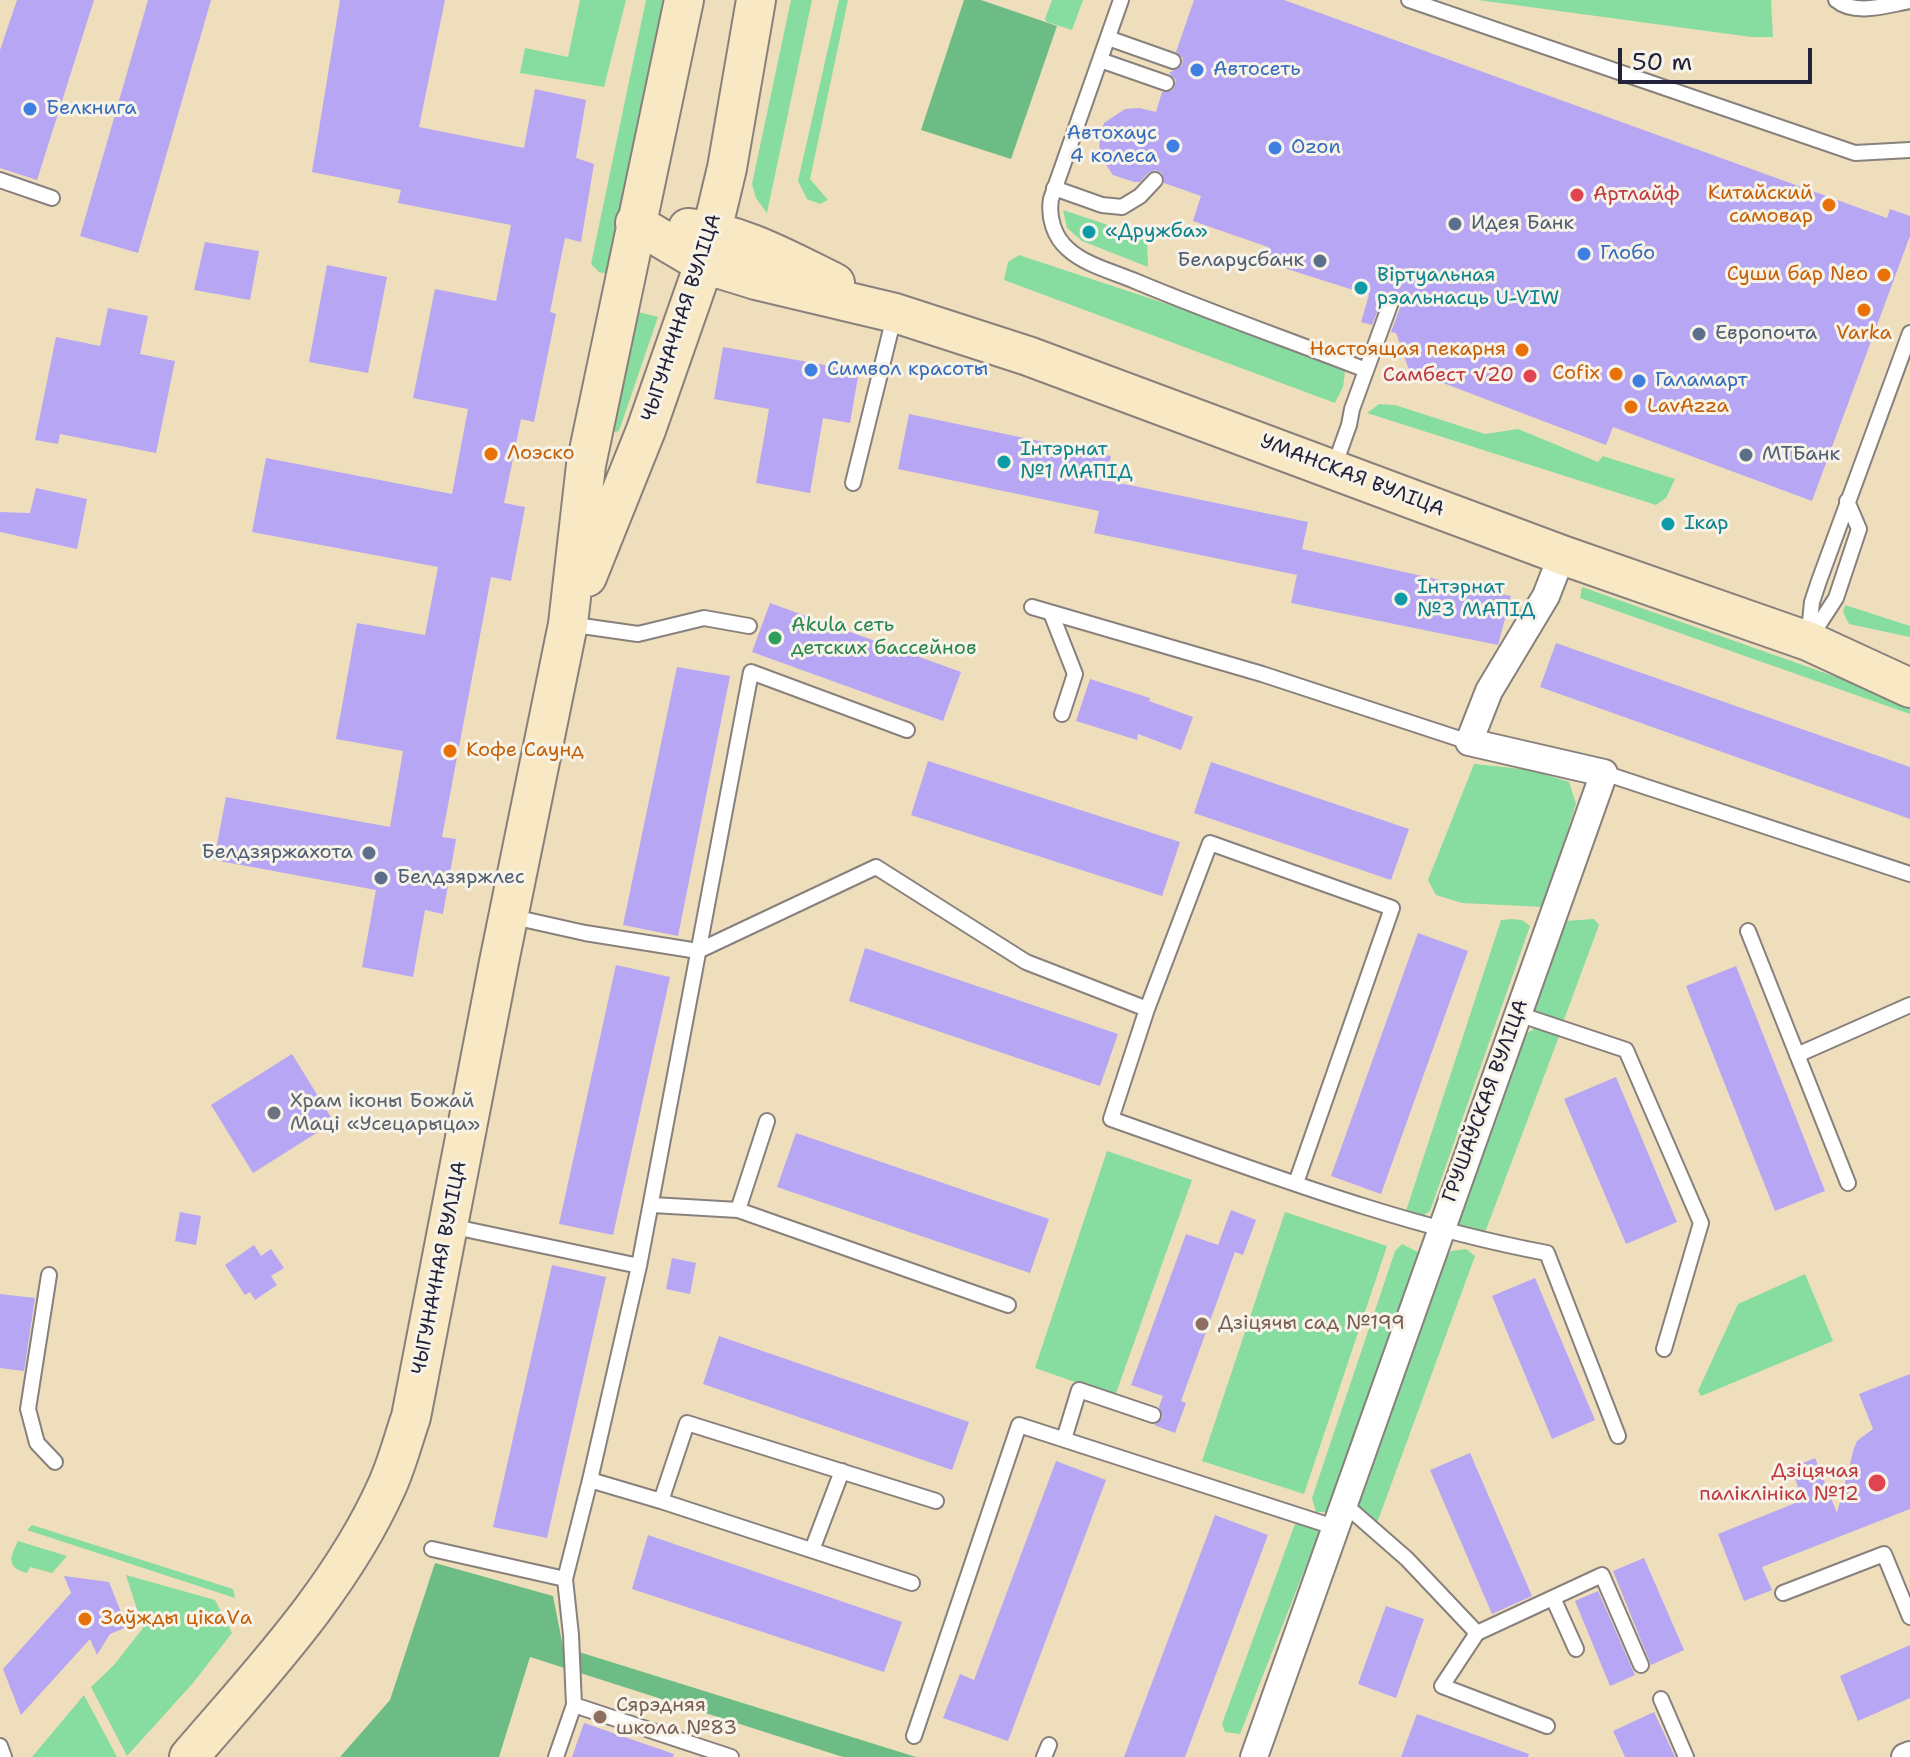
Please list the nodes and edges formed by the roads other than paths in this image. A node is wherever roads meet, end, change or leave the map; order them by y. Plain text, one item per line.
1 (684, 0) edge
2 (756, 0) edge
3 (1121, 0) edge
4 (1409, 0) edge
5 (1836, 0) edge
6 (1910, 1) edge
7 (1872, 3) edge
8 (1108, 38) junction
9 (1100, 60) junction
10 (1173, 61) dead end
11 (1166, 83) dead end
12 (1910, 150) edge
13 (0, 180) edge
14 (1155, 180) dead end
15 (1054, 188) junction
16 (52, 198) dead end
17 (635, 223) junction
18 (708, 247) junction
19 (1391, 302) dead end
20 (895, 313) junction
21 (1910, 333) edge
22 (1366, 370) junction
23 (1333, 468) junction
24 (853, 483) dead end
25 (1847, 501) junction
26 (1859, 529) junction
27 (1834, 540) junction
28 (1562, 555) junction
29 (1032, 607) dead end
30 (1051, 613) junction
31 (568, 624) junction
32 (749, 626) dead end
33 (1808, 641) junction
34 (1910, 659) edge
35 (1910, 688) edge
36 (1062, 714) dead end
37 (907, 730) dead end
38 (1469, 742) junction
39 (1604, 773) junction
40 (1910, 874) edge
41 (508, 916) junction
42 (1748, 931) dead end
43 (698, 951) junction
44 (1910, 1005) edge
45 (1147, 1009) junction
46 (1518, 1014) junction
47 (1797, 1055) junction
48 (767, 1121) dead end
49 (1296, 1183) junction
50 (1848, 1183) dead end
51 (653, 1205) junction
52 (738, 1210) junction
53 (448, 1225) junction
54 (1440, 1229) junction
55 (639, 1266) junction
56 (49, 1275) dead end
57 (1008, 1305) dead end
58 (1664, 1349) dead end
59 (1153, 1415) dead end
60 (1618, 1436) dead end
61 (1064, 1439) junction
62 (55, 1462) dead end
63 (842, 1471) junction
64 (590, 1480) junction
65 (661, 1501) junction
66 (936, 1501) dead end
67 (1338, 1515) junction
68 (432, 1549) dead end
69 (812, 1550) junction
70 (565, 1579) junction
71 (912, 1583) dead end
72 (1783, 1593) dead end
73 (1553, 1598) junction
74 (1910, 1617) edge
75 (1477, 1633) junction
76 (1576, 1649) dead end
77 (1641, 1665) dead end
78 (1661, 1699) dead end
79 (574, 1705) junction
80 (1547, 1726) dead end
81 (914, 1736) dead end
82 (0, 1746) edge
83 (4, 1757) edge
84 (189, 1757) edge
85 (556, 1757) edge
86 (731, 1757) edge
87 (1254, 1757) edge
88 (1686, 1757) edge

1 - 17 main road, ЧЫГУНАЧНАЯ ВУЛІЦА
2 - 18 main road, ЧЫГУНАЧНАЯ ВУЛІЦА
3 - 8 lane
4 - 12 lane
5 - 7 lane
6 - 7 lane
8 - 9 lane
8 - 10 lane
9 - 11 lane
9 - 15 lane
13 - 16 lane
14 - 15 lane
15 - 22 lane
17 - 18 main road, УМАНСКАЯ ВУЛІЦА
17 - 31 main road, ЧЫГУНАЧНАЯ ВУЛІЦА
18 - 20 main road, УМАНСКАЯ ВУЛІЦА
18 - 31 main road, ЧЫГУНАЧНАЯ ВУЛІЦА
19 - 22 lane
20 - 23 main road, УМАНСКАЯ ВУЛІЦА
20 - 24 lane
21 - 25 lane
22 - 23 lane
23 - 28 main road, УМАНСКАЯ ВУЛІЦА
25 - 26 lane
25 - 27 lane
26 - 27 lane
26 - 33 lane
27 - 33 lane
28 - 33 main road, УМАНСКАЯ ВУЛІЦА
28 - 38 street
29 - 30 lane
30 - 36 lane
30 - 38 lane
31 - 32 lane
31 - 41 main road, ЧЫГУНАЧНАЯ ВУЛІЦА
33 - 34 main road, УМАНСКАЯ ВУЛІЦА
33 - 35 main road, УМАНСКАЯ ВУЛІЦА
37 - 43 lane
38 - 39 street
39 - 40 lane
39 - 46 street, ГРУШАЎСКАЯ ВУЛІЦА
41 - 43 lane
41 - 53 main road, ЧЫГУНАЧНАЯ ВУЛІЦА
42 - 47 lane
43 - 45 lane
43 - 51 lane
44 - 47 lane
45 - 49 lane
45 - 49 lane
46 - 54 street, ГРУШАЎСКАЯ ВУЛІЦА
46 - 58 lane
47 - 50 lane
48 - 52 lane
49 - 54 lane
51 - 52 lane
51 - 55 lane
52 - 57 lane
53 - 55 lane
53 - 84 main road, ЧЫГУНАЧНАЯ ВУЛІЦА
54 - 60 lane
54 - 67 street, ГРУШАЎСКАЯ ВУЛІЦА
55 - 64 lane
56 - 62 lane
59 - 61 lane
61 - 67 lane
61 - 81 lane
63 - 65 lane
63 - 66 lane
63 - 69 lane
64 - 65 lane
64 - 70 lane
65 - 69 lane
67 - 75 lane
67 - 87 street, ГРУШАЎСКАЯ ВУЛІЦА
68 - 70 lane
69 - 71 lane
70 - 79 lane
72 - 74 lane
73 - 75 lane
73 - 76 lane
73 - 77 lane
75 - 80 lane
78 - 88 lane
79 - 85 lane
79 - 86 lane
82 - 83 lane

